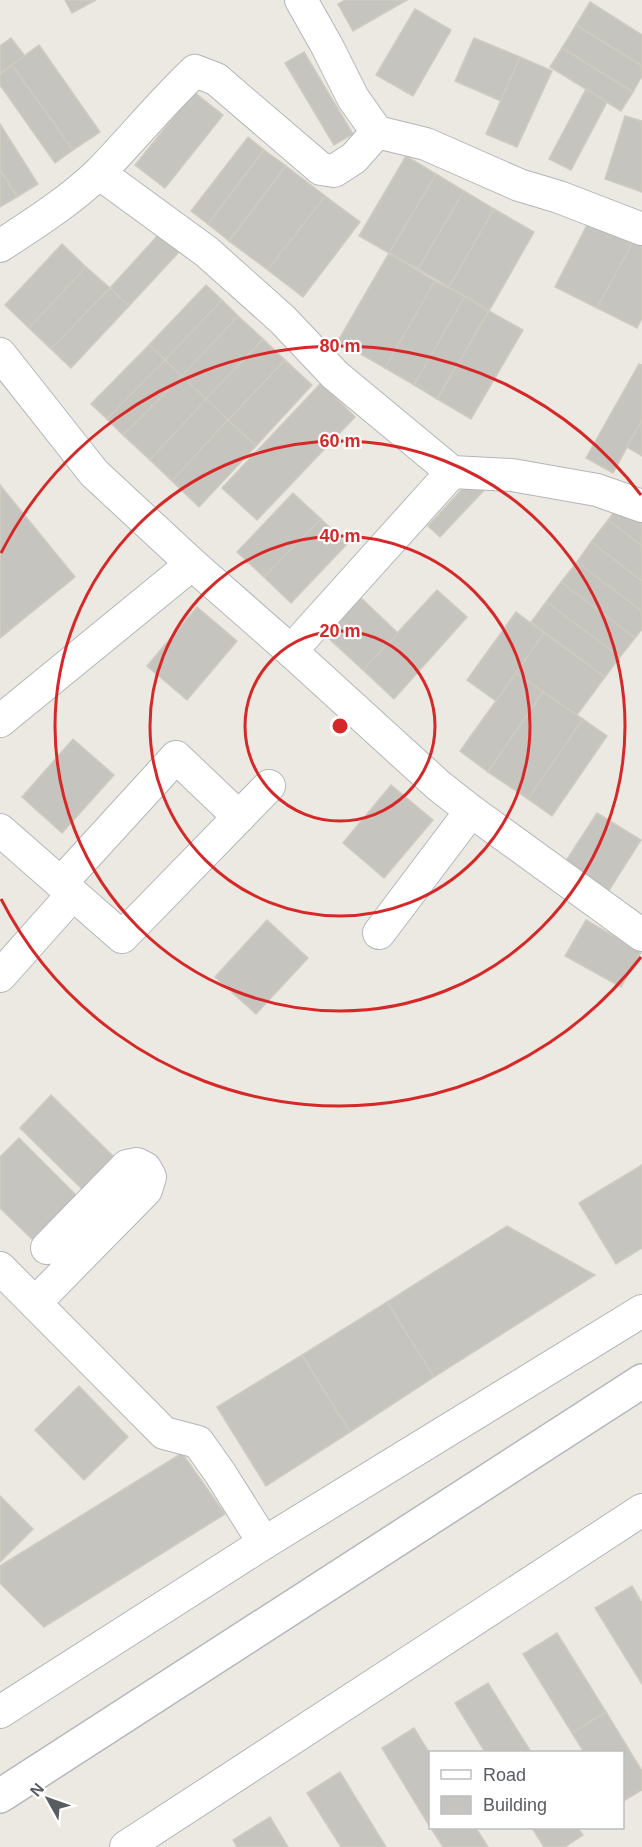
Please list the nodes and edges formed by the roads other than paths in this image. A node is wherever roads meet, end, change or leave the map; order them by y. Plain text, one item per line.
1 (301, 0) edge
2 (377, 132) junction
3 (99, 173) junction
4 (642, 229) edge
5 (0, 246) edge
6 (0, 354) edge
7 (452, 472) junction
8 (642, 506) edge
9 (192, 564) junction
10 (291, 651) junction
11 (0, 721) edge
12 (268, 786) dead end
13 (471, 812) junction
14 (239, 817) junction
15 (0, 830) edge
16 (67, 889) junction
17 (379, 933) dead end
18 (642, 935) edge
19 (0, 976) edge
20 (47, 1248) dead end
21 (0, 1268) edge
22 (35, 1303) junction
23 (642, 1311) edge
24 (642, 1381) edge
25 (642, 1510) edge
26 (264, 1544) junction
27 (0, 1712) edge
28 (0, 1796) edge
29 (126, 1847) edge

1 - 2 street
2 - 3 street
2 - 4 street
3 - 5 street
3 - 7 street
6 - 9 street
7 - 8 street
7 - 10 street
9 - 10 street
9 - 11 street
10 - 13 street
12 - 14 street
13 - 17 street
13 - 18 street
14 - 16 street
14 - 16 street
15 - 16 street
16 - 19 street
20 - 22 street
21 - 22 street
22 - 26 street
23 - 26 street
24 - 28 street
25 - 29 street
26 - 27 street

